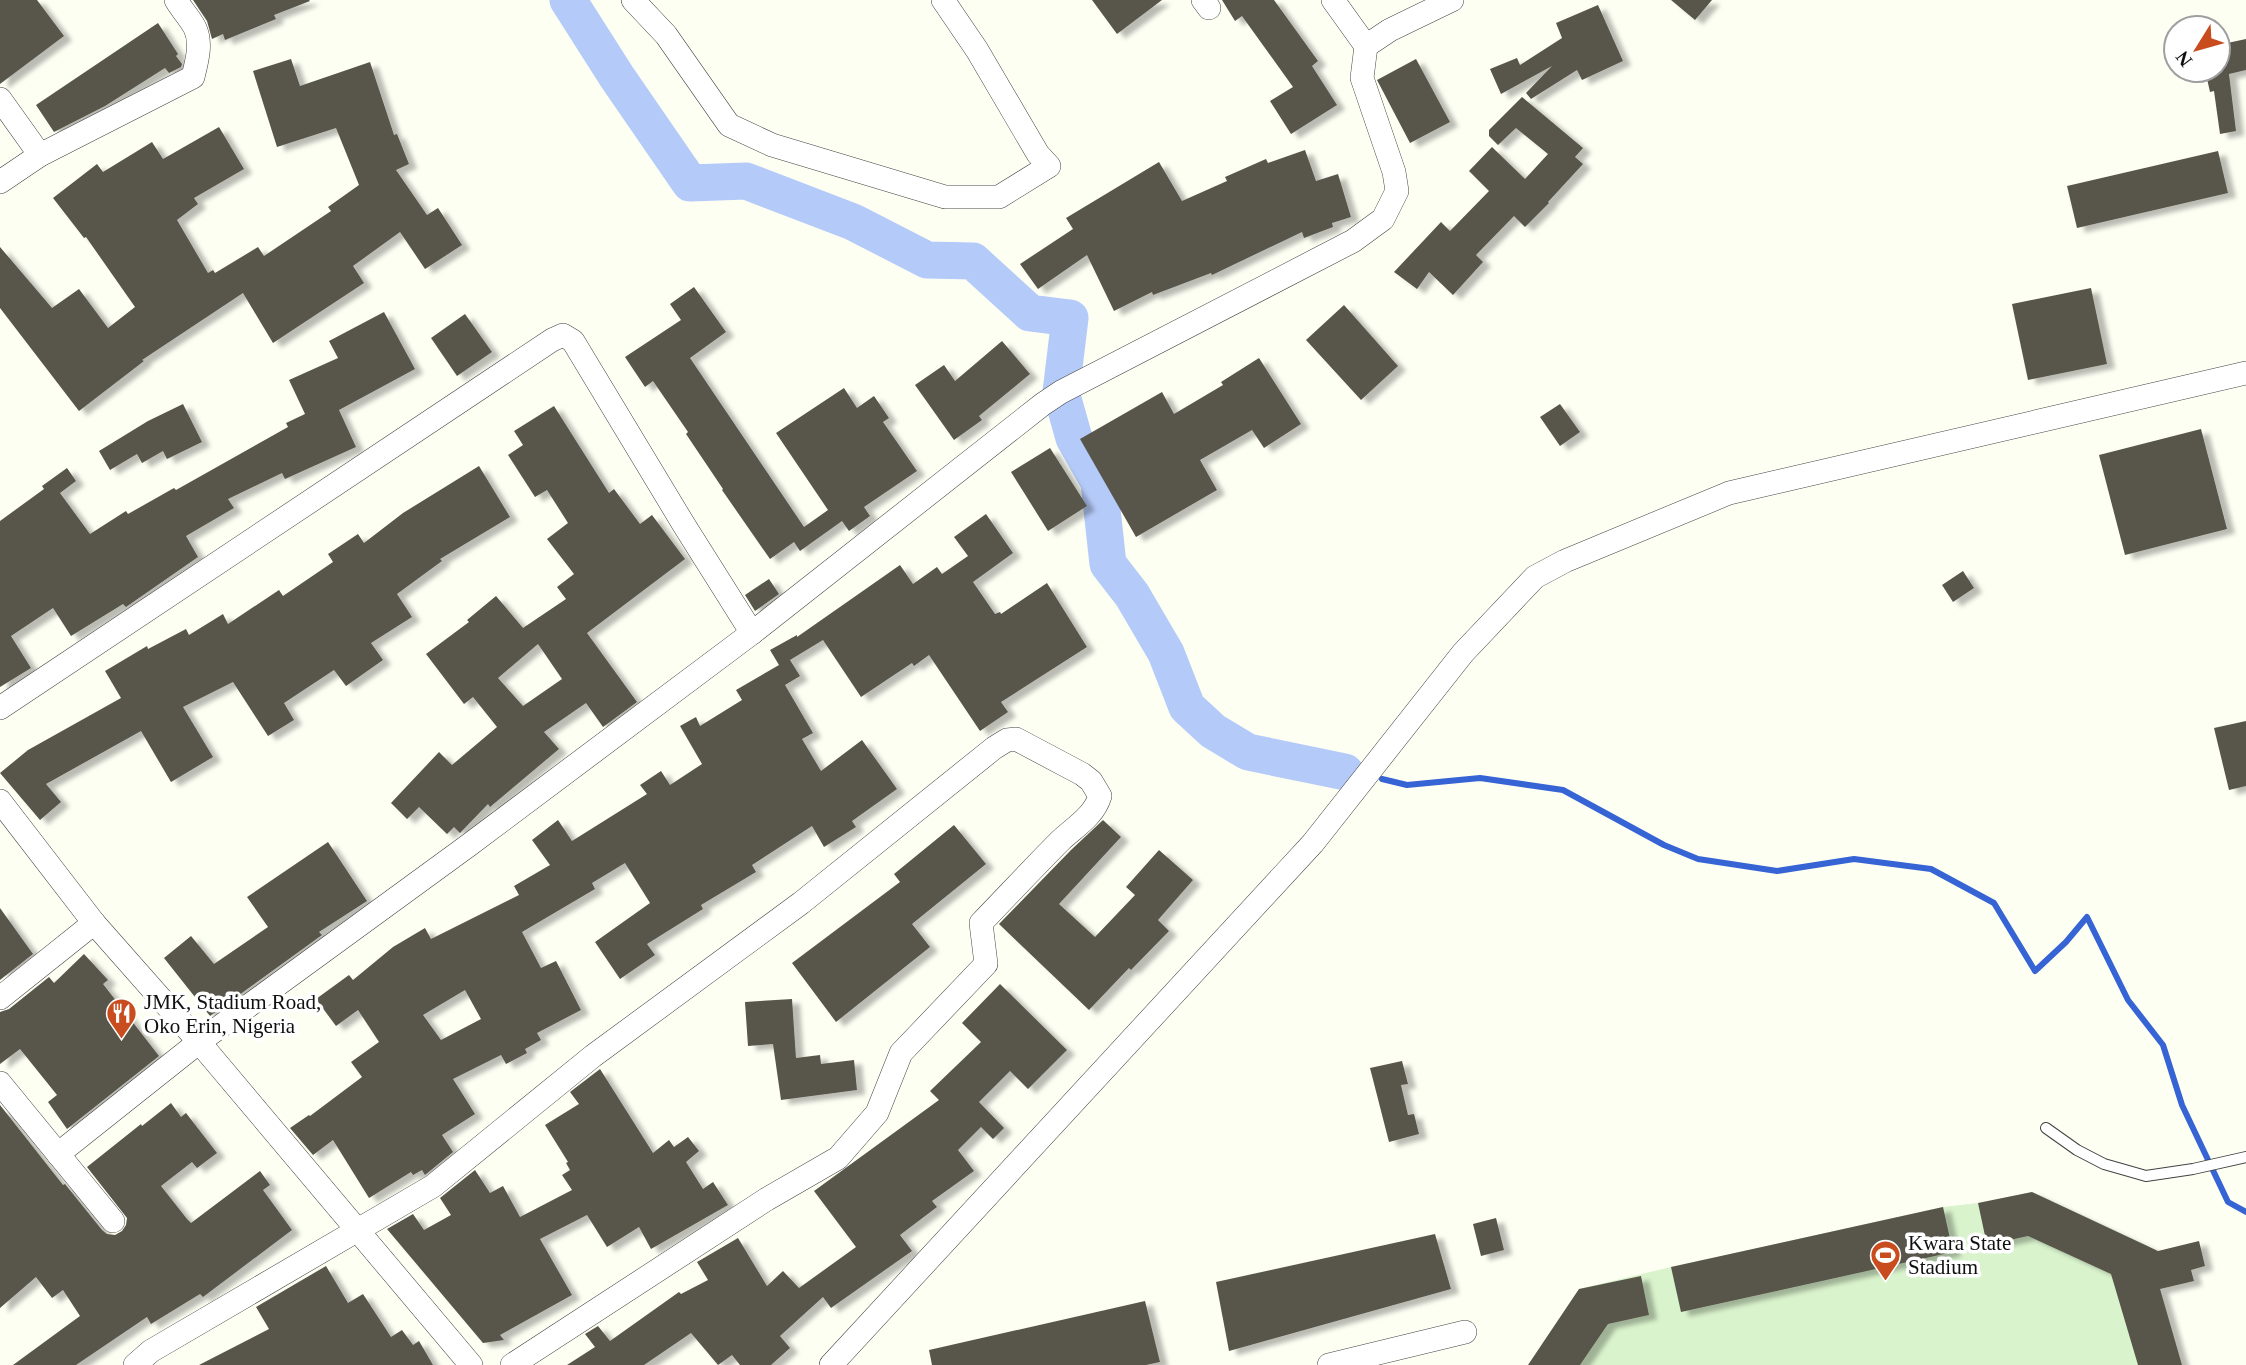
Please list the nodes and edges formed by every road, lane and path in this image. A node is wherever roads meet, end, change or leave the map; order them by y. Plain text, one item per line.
1 (176, 0) edge
2 (633, 0) edge
3 (943, 0) edge
4 (1333, 0) edge
5 (1452, 0) edge
6 (1366, 46) junction
7 (0, 99) edge
8 (40, 155) junction
9 (0, 182) edge
10 (2246, 373) edge
11 (752, 633) junction
12 (0, 708) edge
13 (0, 801) edge
14 (94, 923) junction
15 (0, 998) edge
16 (200, 1042) junction
17 (0, 1083) edge
18 (2046, 1128) dead end
19 (58, 1154) junction
20 (2246, 1157) edge
21 (113, 1221) dead end
22 (358, 1228) junction
23 (1465, 1332) dead end
24 (135, 1365) edge
25 (471, 1365) edge
26 (512, 1365) edge
27 (831, 1365) edge
28 (1329, 1365) edge

1 - 8 street
2 - 3 street
4 - 6 street
5 - 6 street
6 - 11 street
7 - 8 street
8 - 9 street
10 - 27 street
11 - 12 street
11 - 16 street
13 - 14 street
14 - 15 street
14 - 16 street
16 - 19 street
16 - 22 street
17 - 19 street
18 - 20 lane
19 - 21 street
22 - 24 street
22 - 25 street
22 - 26 street
23 - 28 street

